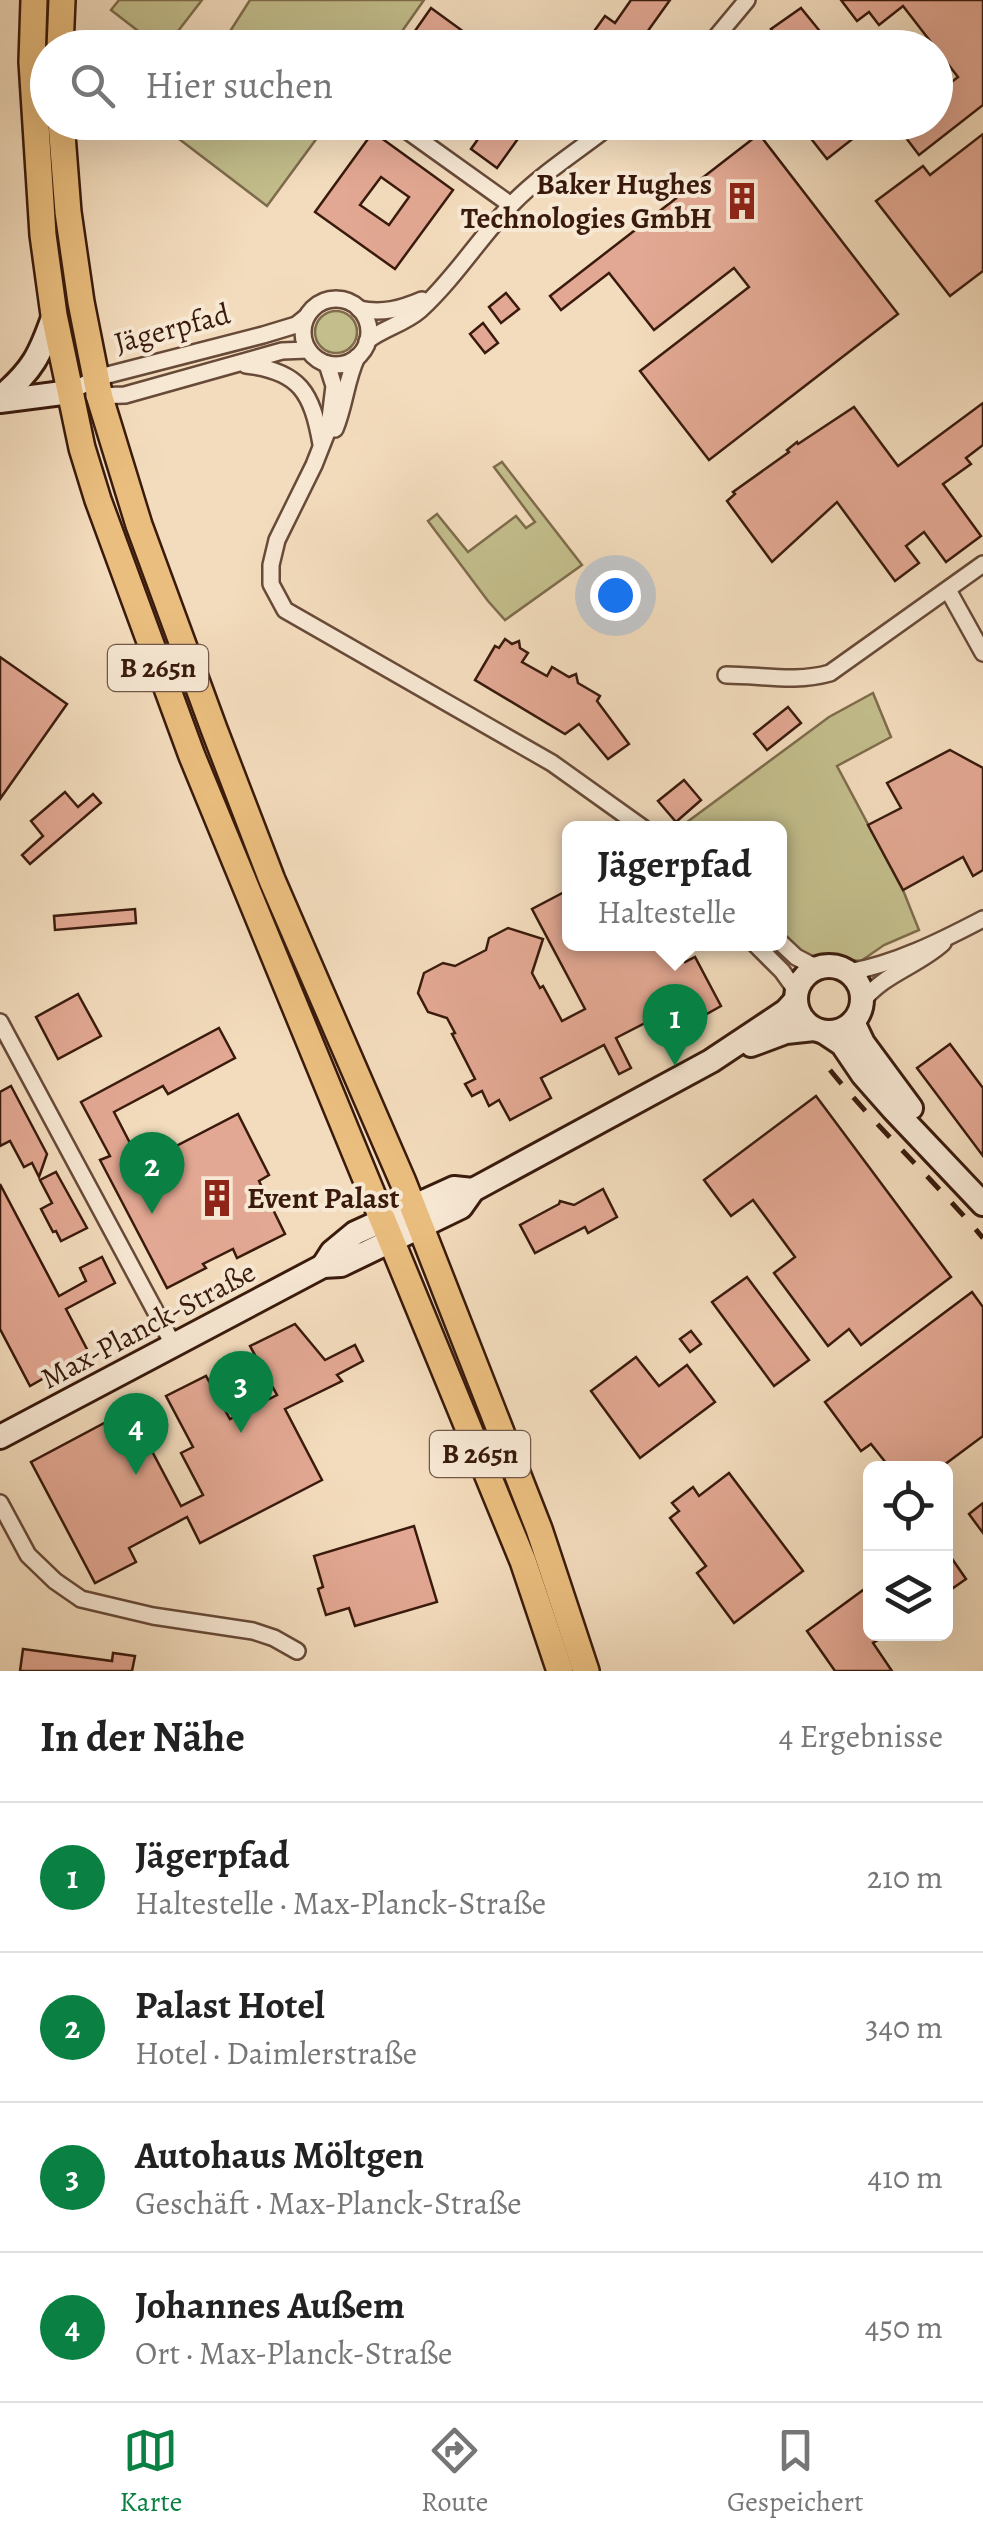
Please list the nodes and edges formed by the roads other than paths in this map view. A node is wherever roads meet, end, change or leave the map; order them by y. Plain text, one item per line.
1 (34, 0) edge
2 (62, 0) edge
3 (747, 0) edge
4 (33, 30) edge
5 (61, 30) edge
6 (721, 30) edge
7 (35, 140) edge
8 (62, 140) edge
9 (420, 140) edge
10 (592, 140) edge
11 (511, 205) junction
12 (431, 297) junction
13 (359, 309) junction
14 (54, 316) junction
15 (306, 318) junction
16 (367, 342) junction
17 (308, 350) junction
18 (357, 357) junction
19 (233, 364) junction
20 (327, 364) junction
21 (98, 388) junction
22 (70, 392) junction
23 (0, 399) edge
24 (322, 448) junction
25 (983, 564) edge
26 (948, 590) junction
27 (983, 652) edge
28 (726, 676) dead end
29 (632, 821) edge
30 (983, 919) edge
31 (950, 937) junction
32 (787, 949) edge
33 (762, 951) edge
34 (817, 968) junction
35 (849, 972) junction
36 (796, 996) junction
37 (858, 1012) junction
38 (0, 1022) edge
39 (819, 1030) junction
40 (711, 1062) junction
41 (983, 1195) edge
42 (983, 1204) edge
43 (416, 1217) junction
44 (388, 1230) junction
45 (174, 1346) junction
46 (0, 1436) edge
47 (0, 1503) edge
48 (296, 1651) dead end
49 (560, 1671) edge
50 (586, 1671) edge

1 - 4 main road, B 265n
2 - 5 main road
3 - 6 street
7 - 14 main road, B 265n
8 - 21 main road, B 265n
9 - 11 street
10 - 11 street
11 - 12 street
12 - 13 street
12 - 16 street
13 - 15 street
13 - 16 street
14 - 22 main road, B 265n
14 - 23 main road
15 - 17 street
15 - 21 street, Jägerpfad
16 - 18 street
17 - 19 street
17 - 20 street
18 - 20 street
18 - 24 street
19 - 21 street
19 - 24 street
20 - 24 street
21 - 22 street
21 - 43 main road, B 265n
22 - 23 main road
22 - 44 main road, B 265n
24 - 29 street
25 - 26 street
26 - 27 street
26 - 28 street
30 - 31 street
31 - 35 street
31 - 37 street
32 - 34 street
33 - 36 street
34 - 35 main road
34 - 36 main road
35 - 37 main road
36 - 39 main road
36 - 40 main road, Max-Planck-Straße
37 - 39 main road
37 - 41 main road
38 - 45 street
39 - 40 main road, Max-Planck-Straße
39 - 42 main road
40 - 43 main road, Max-Planck-Straße
43 - 44 main road, Max-Planck-Straße
43 - 50 main road, B 265n
44 - 45 main road, Max-Planck-Straße
44 - 49 main road, B 265n
45 - 46 main road, Max-Planck-Straße
47 - 48 street

